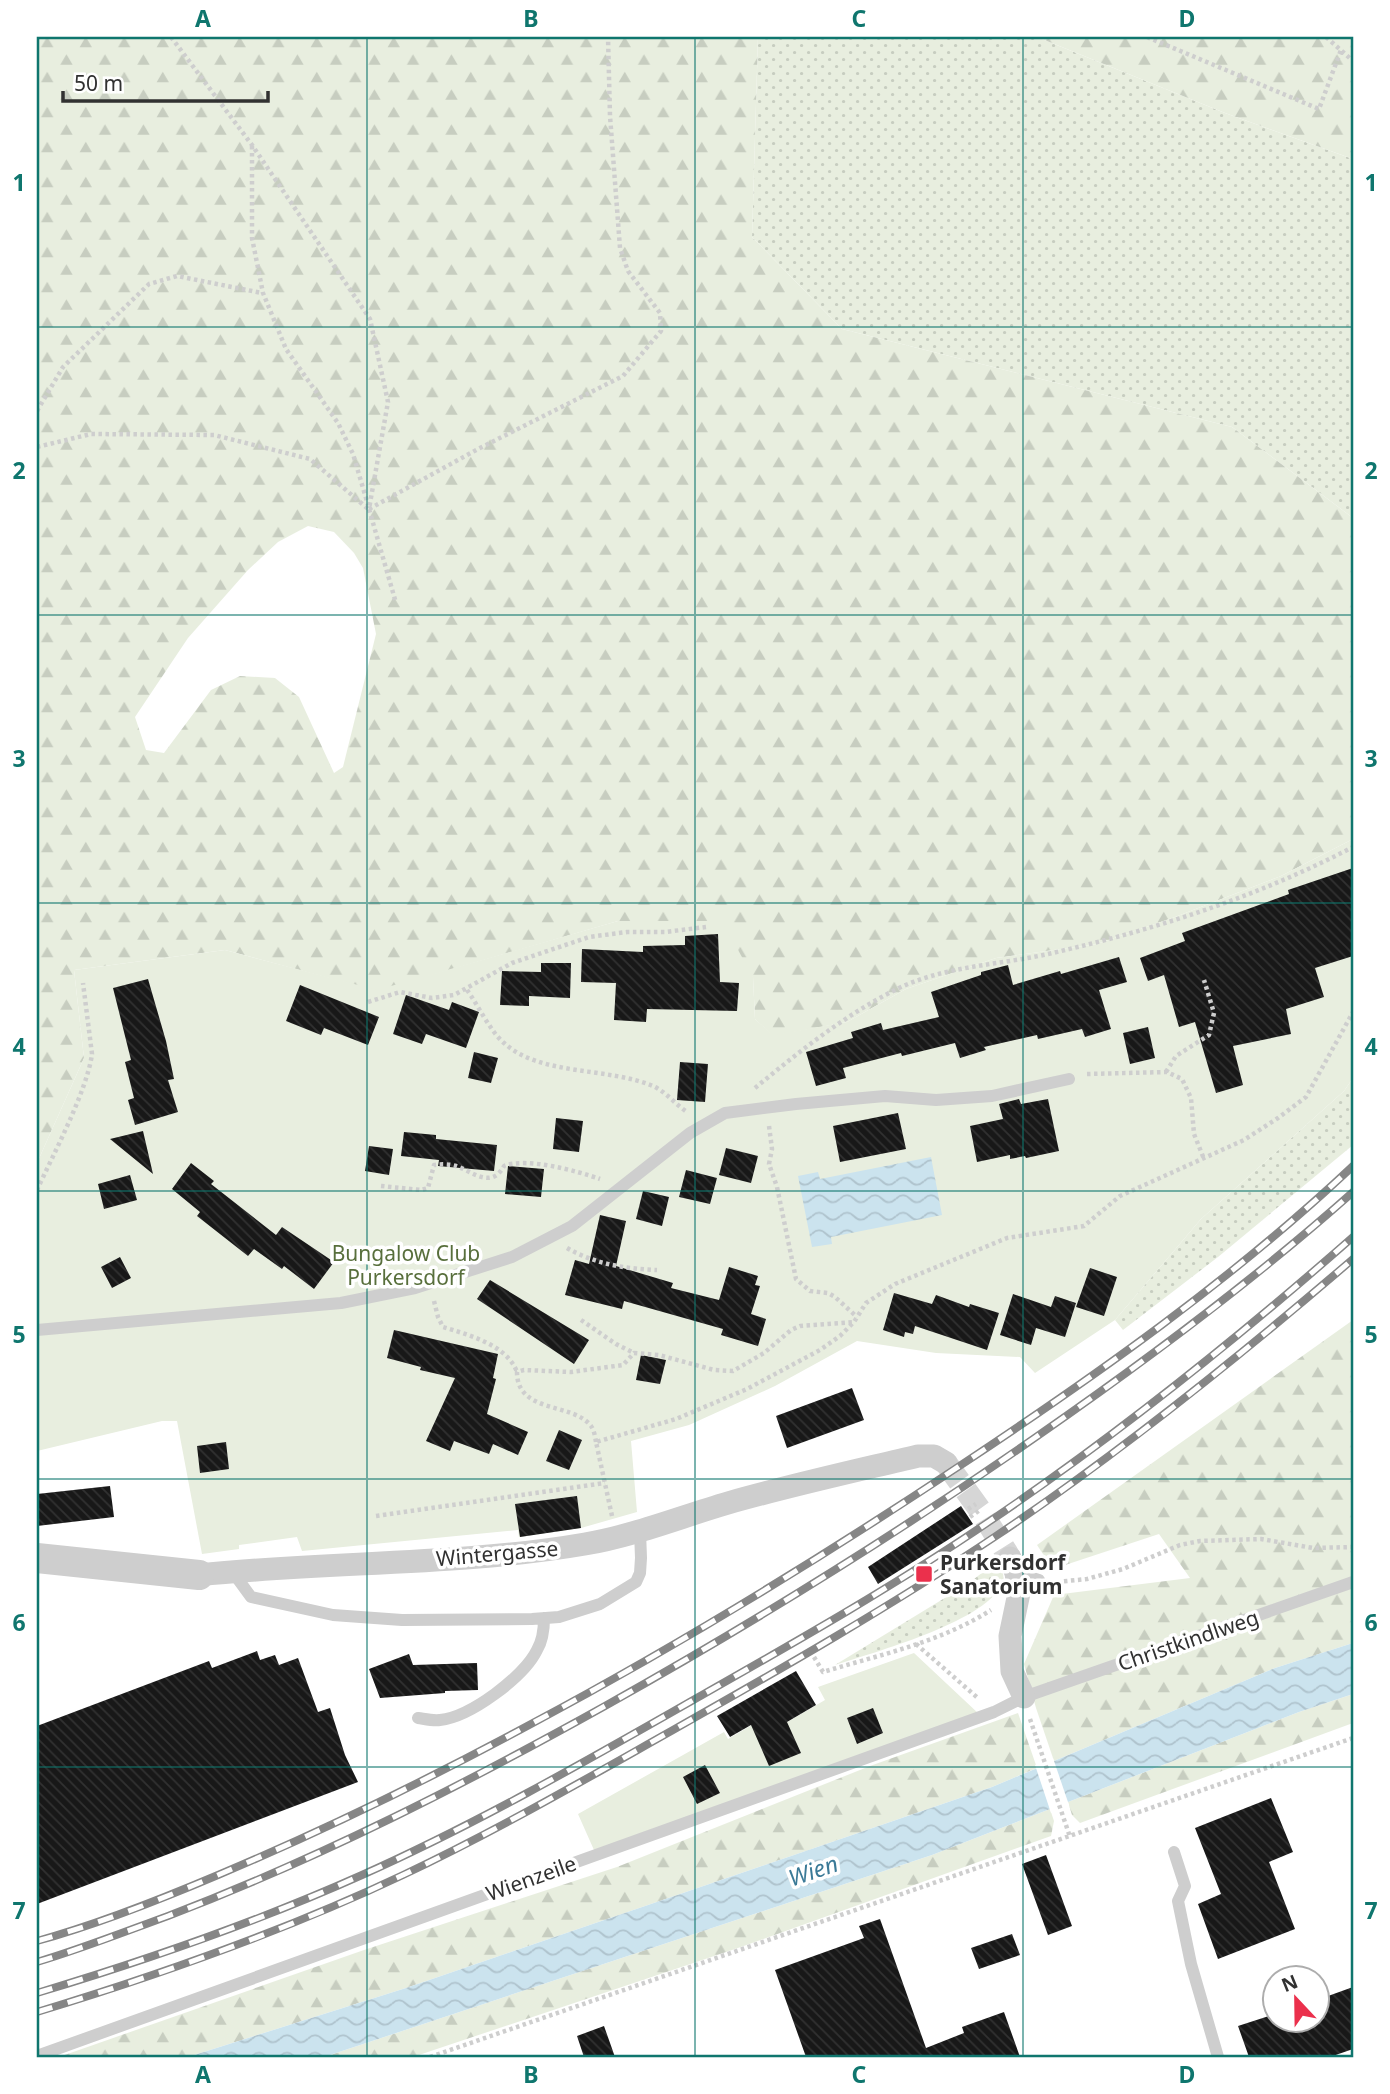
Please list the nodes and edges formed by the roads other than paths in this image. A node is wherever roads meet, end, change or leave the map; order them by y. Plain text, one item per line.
1 (1069, 1079) road end
2 (37, 1330) edge
3 (946, 1463) tunnel mouth
4 (640, 1531) junction
5 (37, 1558) edge
6 (232, 1572) junction
7 (199, 1575) joint
8 (1015, 1575) joint
9 (1039, 1580) road end
10 (1353, 1582) edge
11 (544, 1618) junction
12 (1027, 1707) junction
13 (418, 1718) dead end
14 (1174, 1852) dead end
15 (37, 2056) edge
16 (1218, 2057) edge

1 - 2 lane
3 - 4 street, Wintergasse
4 - 6 street, Wintergasse
4 - 11 lane
5 - 7 street, Wintergasse
6 - 7 street, Wintergasse
6 - 11 lane
8 - 9 lane
8 - 12 street
10 - 12 lane, Christkindlweg
11 - 13 lane
12 - 15 lane, Wienzeile
14 - 16 lane

